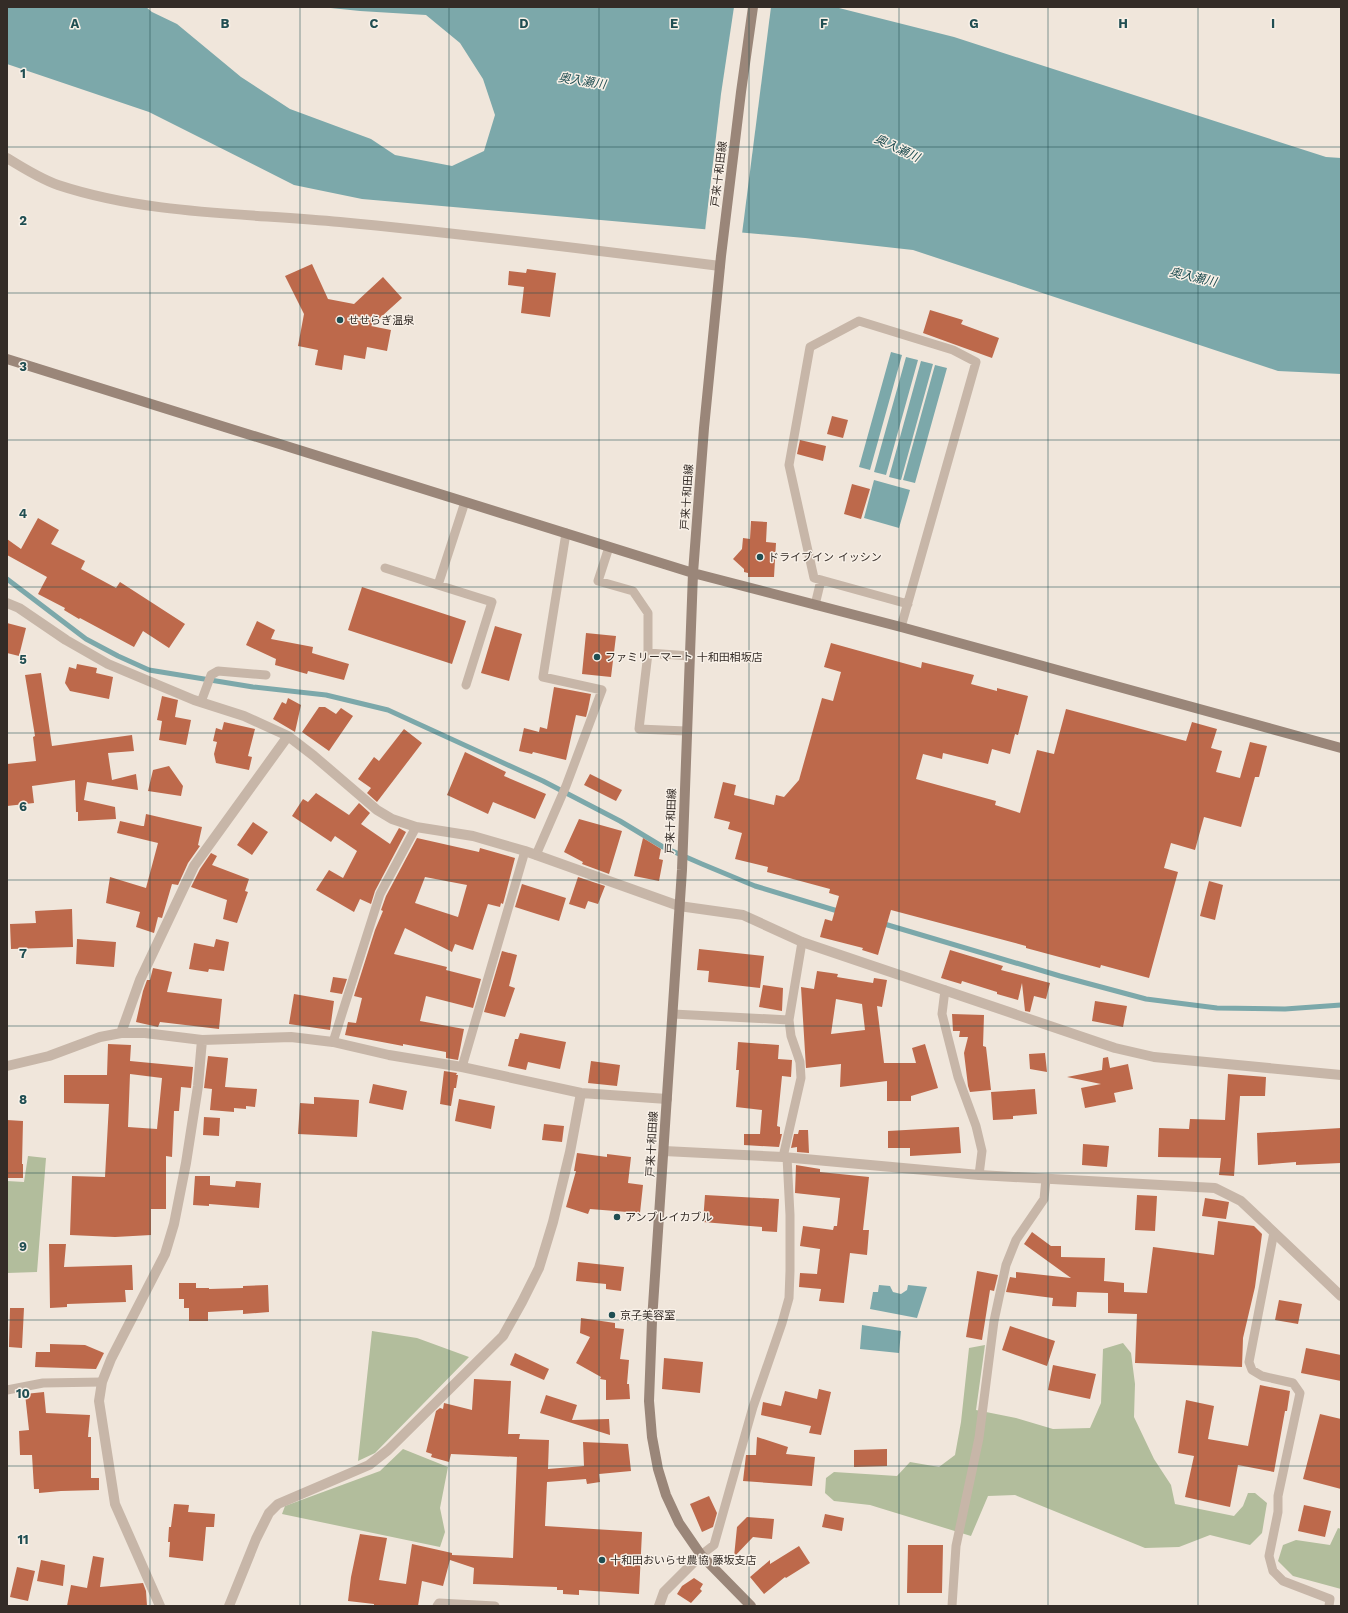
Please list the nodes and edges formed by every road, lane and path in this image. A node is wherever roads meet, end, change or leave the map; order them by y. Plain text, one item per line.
1 (753, 7) edge
2 (7, 158) edge
3 (721, 261) junction
4 (7, 359) edge
5 (464, 502) junction
6 (566, 534) junction
7 (609, 547) junction
8 (385, 568) dead end
9 (693, 573) junction
10 (821, 580) junction
11 (438, 585) junction
12 (7, 603) edge
13 (908, 604) junction
14 (815, 605) junction
15 (901, 627) junction
16 (648, 653) junction
17 (690, 656) junction
18 (266, 675) dead end
19 (466, 685) dead end
20 (201, 702) junction
21 (686, 731) junction
22 (288, 736) junction
23 (1341, 748) edge
24 (416, 827) junction
25 (525, 851) junction
26 (536, 855) junction
27 (679, 906) junction
28 (802, 942) junction
29 (945, 990) junction
30 (673, 1014) junction
31 (789, 1020) junction
32 (121, 1033) junction
33 (202, 1040) junction
34 (334, 1042) junction
35 (7, 1066) edge
36 (462, 1067) junction
37 (1341, 1075) edge
38 (581, 1093) junction
39 (667, 1099) junction
40 (664, 1151) junction
41 (785, 1157) junction
42 (979, 1175) junction
43 (1046, 1179) junction
44 (1274, 1232) junction
45 (1341, 1296) edge
46 (102, 1382) junction
47 (7, 1390) edge
48 (701, 1555) junction
49 (160, 1606) edge
50 (229, 1606) edge
51 (437, 1606) edge
52 (495, 1606) edge
53 (659, 1606) edge
54 (751, 1606) edge
55 (952, 1606) edge
56 (1329, 1606) edge

1 - 3 main road, 戸来十和田線
2 - 3 street
3 - 9 main road, 戸来十和田線
4 - 5 main road
5 - 6 main road
5 - 11 lane
6 - 7 main road
6 - 26 lane
7 - 9 main road
7 - 16 lane
8 - 11 lane
9 - 14 main road
9 - 17 main road, 戸来十和田線
10 - 13 lane
10 - 13 lane
10 - 14 lane
11 - 19 lane
12 - 20 street
13 - 15 lane
14 - 15 main road
15 - 23 main road
16 - 17 lane
16 - 21 lane
17 - 21 main road, 戸来十和田線
18 - 20 lane
20 - 22 street
21 - 27 main road, 戸来十和田線
22 - 24 street
22 - 32 street
24 - 25 street
24 - 34 lane
25 - 26 street
25 - 36 lane
26 - 27 street
27 - 28 street
27 - 30 main road, 戸来十和田線
28 - 29 street
28 - 31 lane
29 - 37 street
29 - 42 lane
30 - 31 lane
30 - 39 main road, 戸来十和田線
31 - 41 lane
32 - 33 street
32 - 35 street
33 - 34 street
33 - 46 street
34 - 36 street
36 - 38 street
38 - 39 street
38 - 50 street
39 - 40 main road, 戸来十和田線
40 - 41 street
40 - 48 main road, 戸来十和田線
41 - 42 street
41 - 48 lane
42 - 43 street
43 - 44 street
43 - 55 lane
44 - 45 street
44 - 56 lane
46 - 47 lane
46 - 49 street
48 - 53 street
48 - 54 main road, 戸来十和田線
51 - 52 lane

